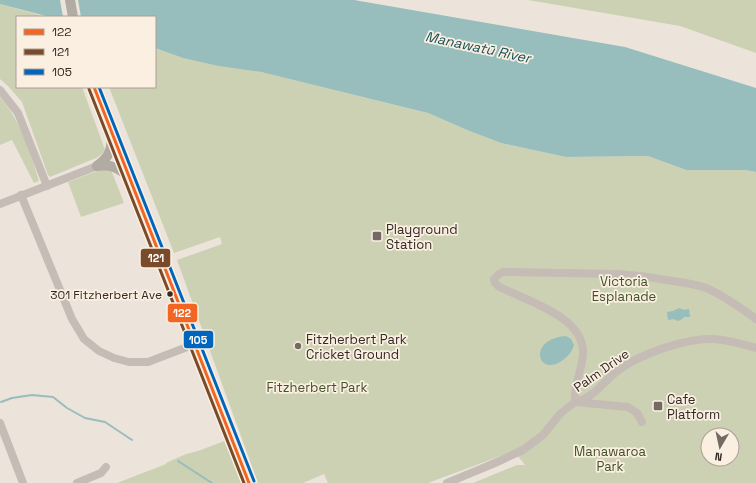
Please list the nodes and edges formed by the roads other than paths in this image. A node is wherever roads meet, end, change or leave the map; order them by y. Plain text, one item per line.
1 (70, 0) edge
2 (73, 16) edge
3 (94, 88) edge
4 (0, 90) edge
5 (112, 133) junction
6 (97, 166) junction
7 (129, 177) junction
8 (47, 186) junction
9 (22, 195) junction
10 (0, 204) edge
11 (756, 319) edge
12 (195, 344) junction
13 (756, 348) edge
14 (575, 402) junction
15 (642, 422) dead end
16 (0, 423) edge
17 (106, 467) dead end
18 (23, 483) edge
19 (78, 483) edge
20 (249, 483) edge
21 (447, 483) edge

1 - 2 main road
3 - 5 main road
4 - 8 street
5 - 6 main road
5 - 7 main road
6 - 7 main road
6 - 8 street
7 - 12 main road
8 - 9 street
9 - 10 street
9 - 12 street
11 - 14 street
12 - 20 main road
13 - 14 street, Palm Drive
14 - 15 street
14 - 21 street, Palm Drive
16 - 18 street
17 - 19 street

